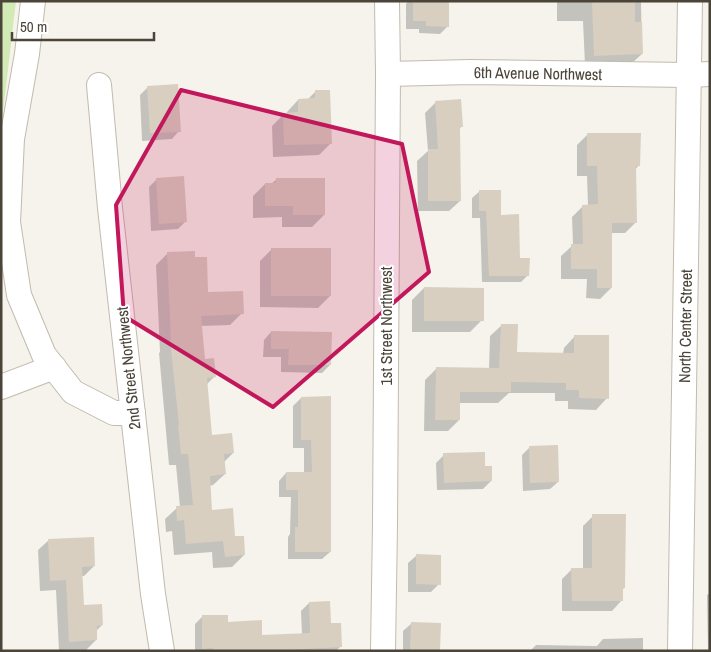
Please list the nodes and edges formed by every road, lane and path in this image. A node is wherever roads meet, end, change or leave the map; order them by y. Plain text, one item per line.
1 (33, 1) edge
2 (387, 1) edge
3 (690, 1) edge
4 (388, 74) junction
5 (699, 74) edge
6 (98, 86) dead end
7 (54, 368) junction
8 (1, 387) edge
9 (133, 413) junction
10 (162, 651) edge
11 (383, 651) edge
12 (680, 651) edge

1 - 7 street
2 - 4 street, 1st Street Northwest
3 - 5 street, North Center Street
4 - 5 street, 6th Avenue Northwest
4 - 11 street, 1st Street Northwest
5 - 12 street, North Center Street
6 - 9 street, 2nd Street Northwest
7 - 8 street
7 - 9 street
9 - 10 street, 2nd Street Northwest

